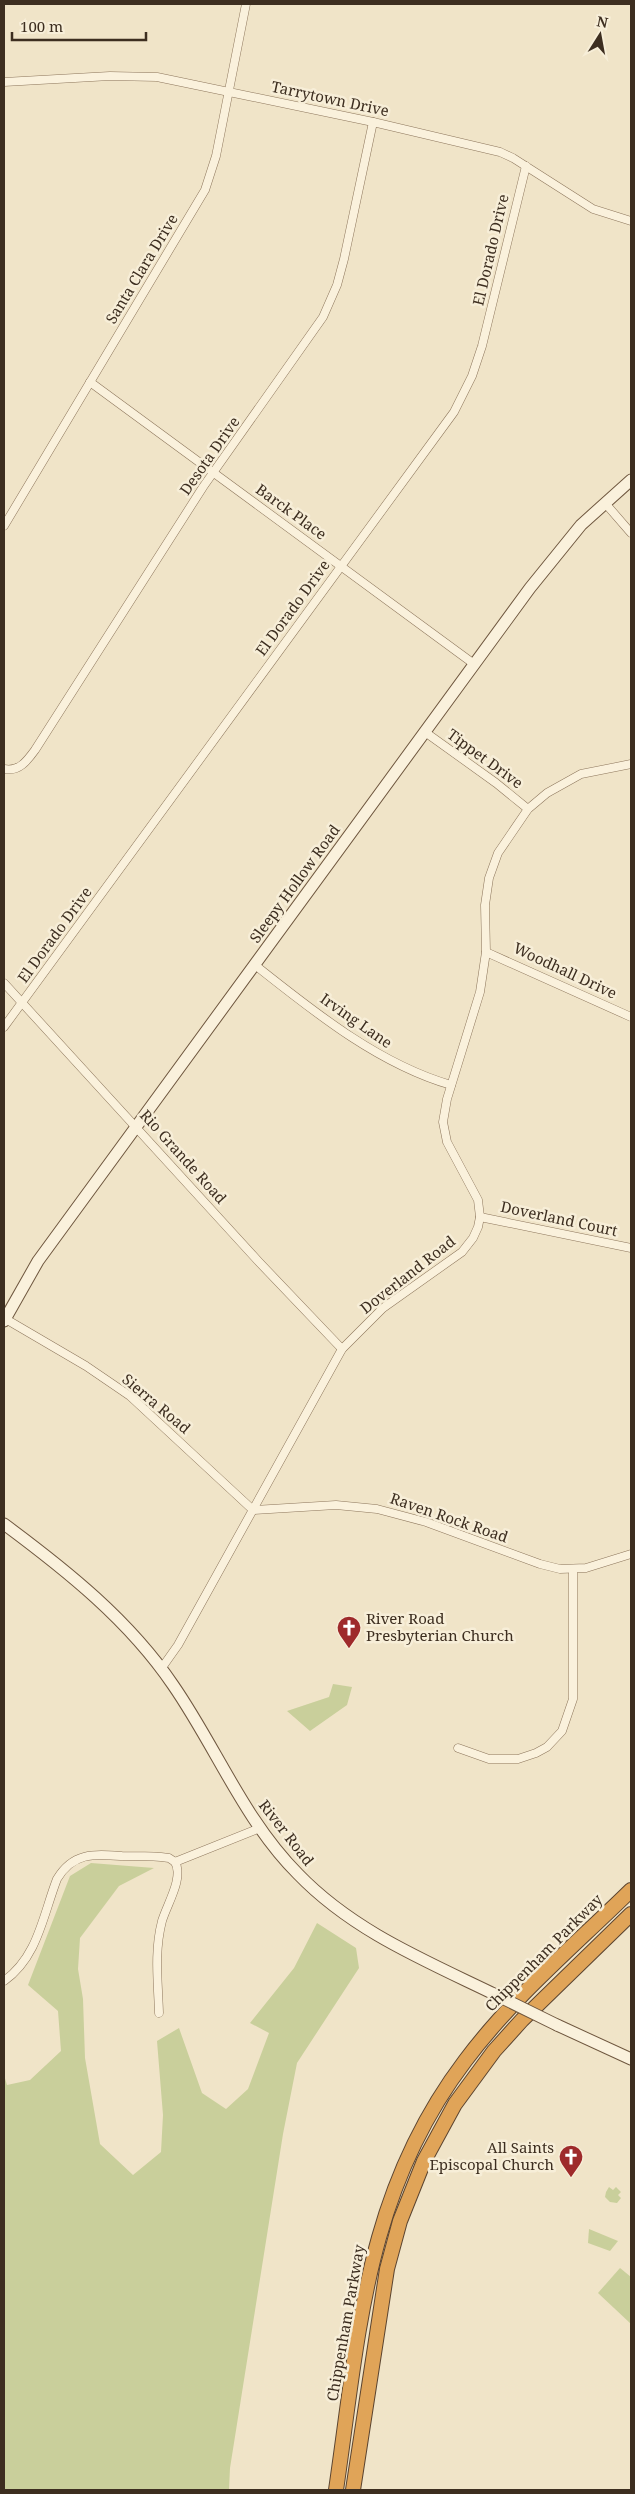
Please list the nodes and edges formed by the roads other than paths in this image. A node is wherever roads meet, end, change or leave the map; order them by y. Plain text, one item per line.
1 (246, 4) edge
2 (4, 82) edge
3 (229, 91) junction
4 (373, 122) junction
5 (526, 166) junction
6 (631, 221) edge
7 (90, 382) junction
8 (213, 472) junction
9 (631, 480) edge
10 (605, 503) junction
11 (4, 526) edge
12 (631, 533) edge
13 (341, 565) junction
14 (474, 664) junction
15 (425, 732) junction
16 (631, 764) edge
17 (4, 769) edge
18 (528, 809) junction
19 (486, 952) junction
20 (255, 965) junction
21 (4, 983) edge
22 (22, 1003) junction
23 (631, 1017) edge
24 (4, 1027) edge
25 (451, 1085) junction
26 (136, 1126) junction
27 (480, 1217) junction
28 (631, 1248) edge
29 (4, 1319) edge
30 (342, 1349) junction
31 (253, 1510) junction
32 (4, 1524) edge
33 (631, 1554) edge
34 (573, 1570) junction
35 (161, 1669) junction
36 (458, 1748) dead end
37 (260, 1828) junction
38 (175, 1862) junction
39 (631, 1890) edge
40 (631, 1914) edge
41 (4, 1980) edge
42 (159, 2013) dead end
43 (631, 2060) edge
44 (336, 2490) edge
45 (353, 2490) edge

1 - 3 street, Santa Clara Drive
2 - 3 street, Tarrytown Drive
3 - 4 street, Tarrytown Drive
3 - 7 street, Santa Clara Drive
4 - 5 street, Tarrytown Drive
4 - 8 street, Desota Drive
5 - 6 street, Tarrytown Drive
5 - 13 street, El Dorado Drive
7 - 8 street, Barck Place
7 - 11 street, Santa Clara Drive
8 - 13 street, Barck Place
8 - 17 street, Desota Drive
9 - 10 street, Sleepy Hollow Road
10 - 12 street
10 - 14 street, Sleepy Hollow Road
13 - 14 street, Barck Place
13 - 22 street, El Dorado Drive
14 - 15 street, Sleepy Hollow Road
15 - 18 street, Tippet Drive
15 - 20 street, Sleepy Hollow Road
16 - 18 street
18 - 19 street
19 - 23 street, Woodhall Drive
19 - 25 street
20 - 25 street, Irving Lane
20 - 26 street, Sleepy Hollow Road
21 - 22 street, Rio Grande Road
22 - 24 street, El Dorado Drive
22 - 26 street, Rio Grande Road
25 - 27 street
26 - 29 street, Sleepy Hollow Road
26 - 30 street, Rio Grande Road
27 - 28 street, Doverland Court
27 - 30 street, Doverland Road
29 - 31 street, Sierra Road
30 - 31 street, Doverland Road
31 - 34 street, Raven Rock Road
31 - 35 street, Doverland Road
32 - 35 street, River Road
33 - 34 street, Raven Rock Road
34 - 36 street
35 - 37 street, River Road
37 - 38 street
37 - 43 street, River Road, bridge
38 - 41 street
38 - 42 street
39 - 44 highway, Chippenham Parkway
40 - 45 highway, Chippenham Parkway

